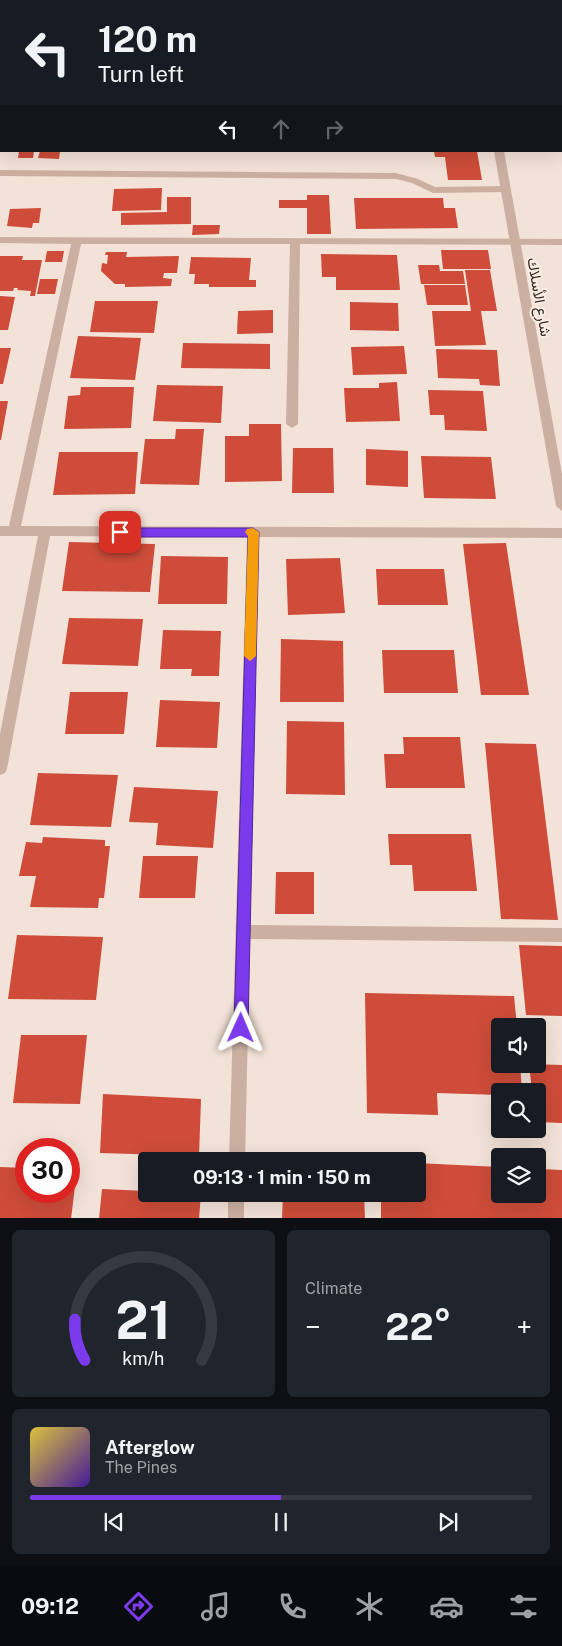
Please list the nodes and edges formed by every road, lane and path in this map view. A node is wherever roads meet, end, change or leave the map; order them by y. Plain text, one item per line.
1 (499, 152) edge
2 (0, 173) edge
3 (505, 189) junction
4 (0, 240) edge
5 (77, 240) junction
6 (514, 240) junction
7 (295, 242) junction
8 (562, 242) edge
9 (292, 424) dead end
10 (562, 506) edge
11 (0, 531) edge
12 (14, 532) junction
13 (44, 532) junction
14 (253, 532) junction
15 (562, 533) edge
16 (0, 769) edge
17 (243, 932) junction
18 (562, 935) edge
19 (237, 1152) edge
20 (236, 1202) edge
21 (236, 1218) edge

1 - 3 street, شارع الأسلاك
2 - 3 street
3 - 6 street, شارع الأسلاك
4 - 5 street
5 - 7 street
5 - 12 street
6 - 7 street
6 - 8 street
6 - 10 street, شارع الأسلاك
7 - 9 street
11 - 12 street
12 - 13 street
13 - 14 street
13 - 16 street
14 - 15 street
14 - 17 street
17 - 18 street
17 - 19 street
20 - 21 street

